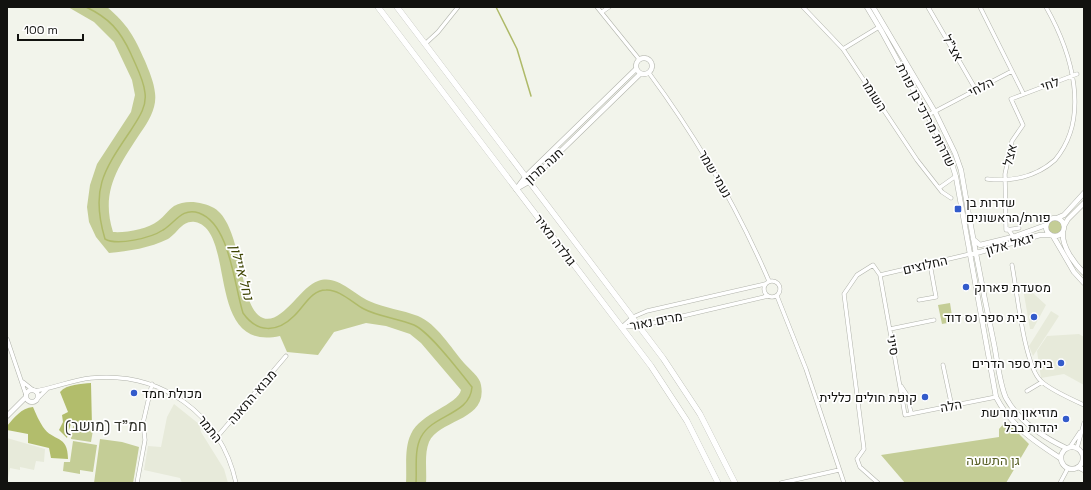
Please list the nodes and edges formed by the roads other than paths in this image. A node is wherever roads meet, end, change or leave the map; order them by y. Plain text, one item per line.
1 (378, 7) edge
2 (397, 7) edge
3 (458, 7) edge
4 (597, 7) edge
5 (609, 7) edge
6 (803, 7) edge
7 (866, 7) edge
8 (873, 7) edge
9 (928, 7) edge
10 (980, 7) edge
11 (1046, 7) edge
12 (602, 12) junction
13 (879, 27) junction
14 (425, 44) junction
15 (843, 48) junction
16 (639, 59) junction
17 (636, 69) junction
18 (1012, 71) junction
19 (649, 73) junction
20 (640, 74) junction
21 (1077, 74) junction
22 (976, 90) junction
23 (1023, 93) junction
24 (1079, 94) dead end
25 (935, 112) junction
26 (928, 115) junction
27 (1078, 122) dead end
28 (1076, 130) dead end
29 (1074, 137) dead end
30 (526, 176) junction
31 (956, 176) junction
32 (987, 179) dead end
33 (1004, 181) junction
34 (530, 182) junction
35 (939, 188) junction
36 (516, 189) junction
37 (1084, 193) edge
38 (951, 198) dead end
39 (1084, 203) edge
40 (1057, 218) junction
41 (1046, 225) junction
42 (1019, 228) dead end
43 (1008, 229) junction
44 (1063, 229) junction
45 (1052, 235) junction
46 (1012, 237) junction
47 (973, 239) junction
48 (1017, 242) junction
49 (970, 254) junction
50 (975, 254) junction
51 (930, 264) junction
52 (1012, 265) dead end
53 (1084, 272) edge
54 (880, 275) junction
55 (769, 281) junction
56 (1084, 283) edge
57 (765, 284) junction
58 (768, 296) junction
59 (777, 296) junction
60 (919, 300) dead end
61 (633, 317) junction
62 (934, 320) dead end
63 (640, 326) junction
64 (622, 327) junction
65 (890, 329) junction
66 (7, 338) edge
67 (286, 356) dead end
68 (943, 365) dead end
69 (23, 382) junction
70 (1042, 382) junction
71 (152, 384) junction
72 (900, 385) junction
73 (48, 388) junction
74 (34, 390) junction
75 (1027, 391) dead end
76 (26, 396) junction
77 (996, 398) junction
78 (37, 399) junction
79 (29, 402) junction
80 (20, 404) junction
81 (1084, 405) edge
82 (952, 407) junction
83 (912, 413) junction
84 (905, 415) joint
85 (7, 416) edge
86 (1084, 424) edge
87 (1082, 429) junction
88 (218, 437) junction
89 (1068, 448) junction
90 (1077, 448) junction
91 (1060, 458) junction
92 (1083, 462) edge
93 (1078, 467) junction
94 (1068, 468) junction
95 (839, 470) junction
96 (1084, 470) edge
97 (137, 483) edge
98 (236, 483) edge
99 (718, 483) edge
100 (735, 483) edge
101 (781, 483) edge
102 (844, 483) edge
103 (878, 483) edge
104 (1060, 483) edge

1 - 36 main road, גולדה מאיר
2 - 14 main road, גולדה מאיר
3 - 14 street
4 - 12 street
5 - 12 street
6 - 15 street, השומר
7 - 13 street, שדרות מרדכי בן פורת
8 - 25 street, שדרות מרדכי בן פורת
9 - 22 street, אצ"ל
10 - 18 street
11 - 21 street
12 - 16 street
13 - 15 street
13 - 26 street, שדרות מרדכי בן פורת
14 - 30 main road, גולדה מאיר
15 - 35 street, השומר
16 - 17 street
16 - 19 street
17 - 20 street
17 - 30 street, חנה מרון
18 - 22 street, הלחי
18 - 23 street
19 - 20 street
19 - 55 street, נעמי שמר
20 - 34 street, חנה מרון
21 - 23 street, לחי
21 - 24 street
22 - 25 street, הלחי
23 - 33 street, אצל
25 - 26 street, הלחי
25 - 47 street, שדרות מרדכי בן פורת
26 - 31 street, שדרות מרדכי בן פורת
27 - 28 street
29 - 33 street
30 - 34 main road, גולדה מאיר
30 - 36 street, חנה מרון
31 - 35 street
31 - 49 street, שדרות מרדכי בן פורת
32 - 33 street
33 - 43 street
34 - 36 street, חנה מרון
34 - 61 main road, גולדה מאיר
35 - 38 street, השומר
36 - 64 main road, גולדה מאיר
37 - 40 street
39 - 44 street
40 - 41 street
40 - 44 street
41 - 45 street
41 - 46 street, יגאל אלון
42 - 43 street
43 - 46 street
44 - 45 street
44 - 53 street
45 - 48 street, יגאל אלון
45 - 56 street
46 - 47 street, יגאל אלון
46 - 48 street
47 - 50 street, שדרות מרדכי בן פורת
48 - 50 street, יגאל אלון
49 - 50 street, יגאל אלון
49 - 51 street, החלוצים
49 - 77 street, שדרות מרדכי בן פורת
50 - 89 street, שדרות מרדכי בן פורת
51 - 54 street, החלוצים
51 - 60 street
52 - 70 street
54 - 65 street, סיני
54 - 103 street
55 - 57 street
55 - 59 street
57 - 58 street
57 - 61 street, מרים נאור
58 - 59 street
58 - 63 street, מרים נאור
59 - 95 street
61 - 63 main road, גולדה מאיר
61 - 64 street, מרים נאור
62 - 65 street
63 - 64 street, מרים נאור
63 - 100 main road, גולדה מאיר
64 - 99 main road, גולדה מאיר
65 - 72 street, סיני
66 - 69 street
67 - 88 street, מבוא התאנה
68 - 82 street
69 - 74 street
69 - 76 street
70 - 75 street
70 - 81 street
71 - 73 street, התמר
71 - 88 street, התמר
71 - 97 street
72 - 83 street
72 - 84 street, סיני
73 - 74 street, התמר
73 - 78 street
74 - 76 street
74 - 78 street
76 - 79 street
76 - 80 street
77 - 82 street, הלה
77 - 91 street
78 - 79 street
79 - 80 street
80 - 85 street
82 - 83 street, הלה
83 - 84 street, הלה
86 - 87 street
87 - 89 street
87 - 90 street
88 - 98 street, התמר
89 - 90 street
89 - 91 street
90 - 92 street
91 - 94 street
92 - 93 street
93 - 94 street
93 - 96 street
94 - 104 street
95 - 101 street
95 - 102 street

